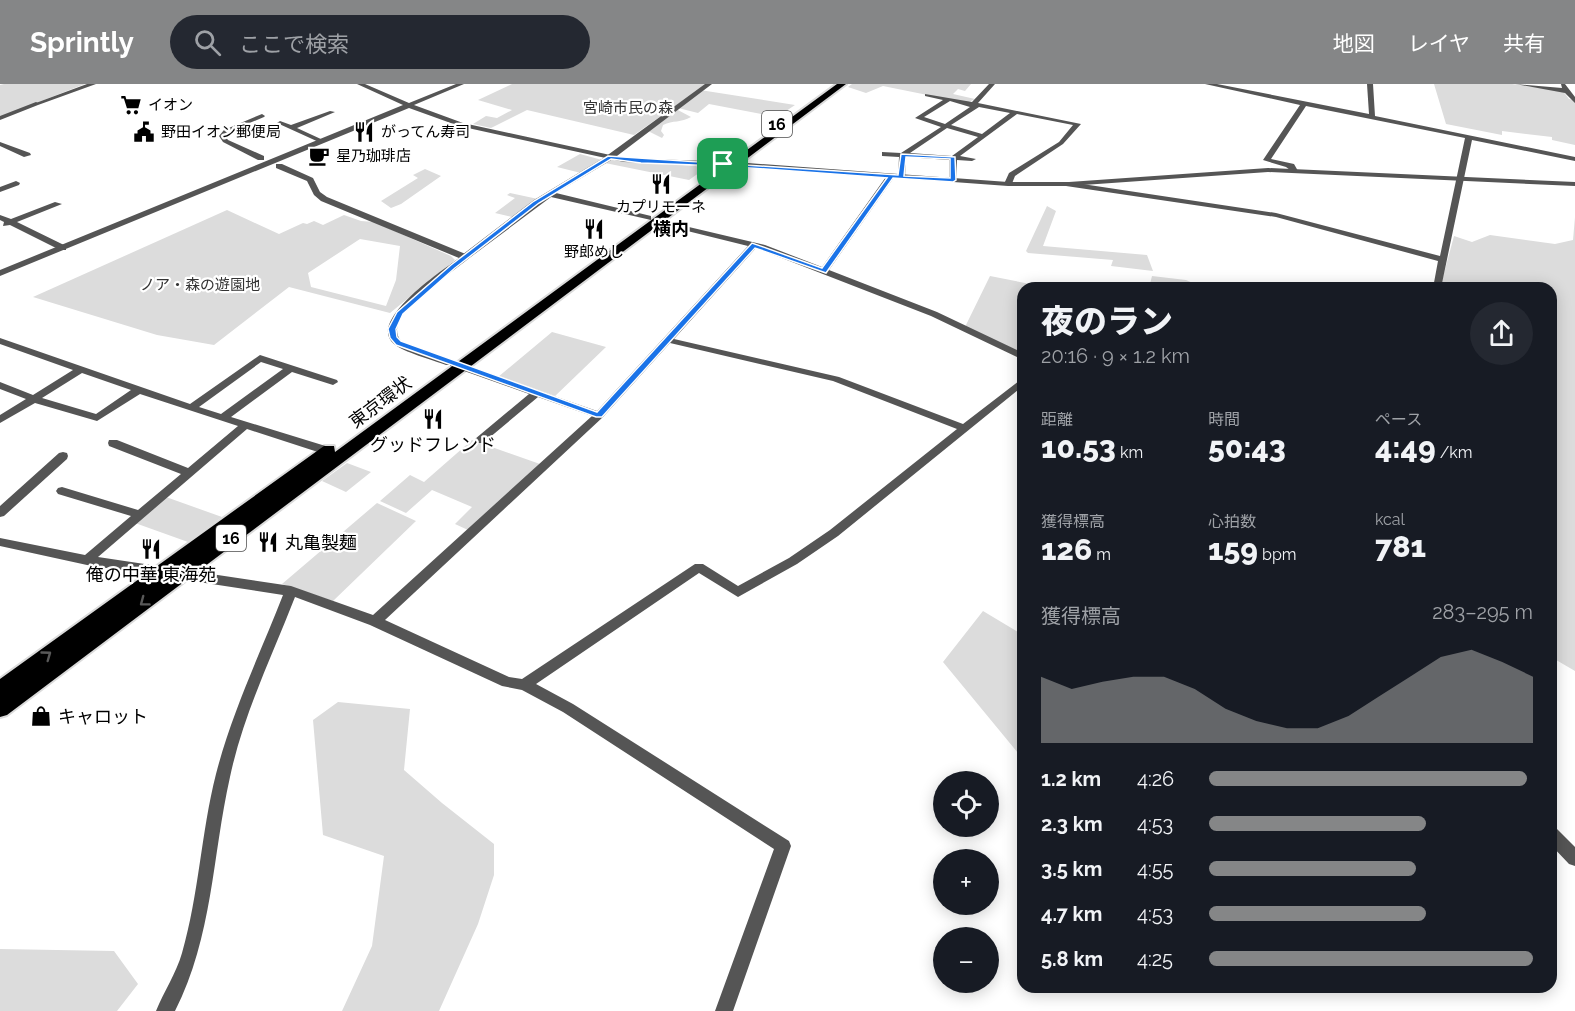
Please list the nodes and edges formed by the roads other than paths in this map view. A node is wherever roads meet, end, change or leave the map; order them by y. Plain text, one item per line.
1 (93, 84) edge
2 (360, 84) edge
3 (461, 84) edge
4 (709, 84) edge
5 (831, 84) edge
6 (842, 84) edge
7 (992, 84) edge
8 (1208, 84) edge
9 (1370, 84) edge
10 (1518, 84) edge
11 (1562, 84) edge
12 (1568, 91) junction
13 (927, 95) dead end
14 (948, 100) junction
15 (1575, 101) edge
16 (1304, 104) junction
17 (410, 105) junction
18 (975, 105) junction
19 (332, 112) dead end
20 (1016, 112) junction
21 (262, 116) dead end
22 (1372, 117) junction
23 (0, 118) edge
24 (280, 123) dead end
25 (946, 126) junction
26 (291, 128) junction
27 (983, 136) junction
28 (1469, 137) junction
29 (321, 141) junction
30 (0, 144) edge
31 (14, 150) junction
32 (885, 154) dead end
33 (0, 155) edge
34 (27, 155) dead end
35 (903, 155) junction
36 (609, 157) junction
37 (261, 158) dead end
38 (953, 158) junction
39 (972, 159) dead end
40 (1575, 159) edge
41 (728, 164) junction
42 (279, 166) dead end
43 (1294, 171) junction
44 (891, 176) junction
45 (901, 177) junction
46 (953, 180) junction
47 (1461, 180) junction
48 (16, 183) dead end
49 (1008, 184) junction
50 (1069, 184) junction
51 (1575, 184) edge
52 (0, 190) edge
53 (549, 194) junction
54 (58, 204) dead end
55 (0, 217) edge
56 (653, 219) junction
57 (10, 222) junction
58 (0, 226) edge
59 (754, 245) junction
60 (63, 248) junction
61 (465, 257) junction
62 (1444, 260) junction
63 (824, 271) junction
64 (0, 273) edge
65 (1438, 282) edge
66 (668, 340) junction
67 (2, 344) edge
68 (1017, 354) edge
69 (455, 365) junction
70 (291, 368) junction
71 (81, 369) junction
72 (333, 382) dead end
73 (0, 385) edge
74 (1017, 386) edge
75 (140, 389) junction
76 (535, 394) junction
77 (34, 399) junction
78 (191, 408) junction
79 (599, 415) junction
80 (223, 418) junction
81 (0, 420) edge
82 (246, 425) junction
83 (964, 428) junction
84 (479, 441) dead end
85 (113, 443) dead end
86 (328, 451) junction
87 (63, 456) dead end
88 (189, 473) junction
89 (62, 491) dead end
90 (0, 513) edge
91 (140, 516) junction
92 (0, 542) edge
93 (87, 560) junction
94 (162, 571) junction
95 (183, 573) junction
96 (291, 591) junction
97 (375, 621) junction
98 (524, 685) junction
99 (0, 690) edge
100 (0, 709) edge
101 (1557, 840) edge
102 (1575, 858) edge
103 (165, 1011) edge
104 (724, 1011) edge

1 - 23 street
2 - 17 street
3 - 17 street
4 - 36 street
5 - 41 highway, 東京環状 / 16
6 - 41 highway, 東京環状 / 16
7 - 18 street
8 - 16 street
9 - 22 street
10 - 12 street
11 - 12 street
12 - 15 street
13 - 14 street
14 - 18 street
14 - 25 street
16 - 22 street
16 - 43 street
17 - 29 street
17 - 36 street
18 - 20 street
18 - 25 street
19 - 26 street
20 - 27 street
20 - 49 street
21 - 37 street
22 - 28 street
24 - 26 street
25 - 27 street
25 - 35 street
26 - 29 street
27 - 38 street
28 - 40 street
28 - 47 street
29 - 60 street
30 - 31 street
31 - 33 street
31 - 34 street
32 - 35 street
35 - 38 street
35 - 45 street
36 - 41 street
36 - 53 street
38 - 39 street
38 - 46 street
41 - 44 street
41 - 56 highway, 東京環状 / 16
42 - 61 street
43 - 47 street
43 - 50 street
44 - 45 street
44 - 63 street
45 - 46 street
46 - 49 street
47 - 51 street
47 - 62 street
48 - 52 street
49 - 50 street
50 - 62 street
53 - 56 street
53 - 61 street
54 - 57 street
55 - 57 street
56 - 59 street
56 - 69 highway, 東京環状 / 16
57 - 58 street
57 - 60 street
59 - 63 street
59 - 66 street
60 - 64 street
61 - 69 street
62 - 65 street
63 - 68 street
66 - 79 street
66 - 83 street
67 - 71 street
69 - 76 street
69 - 86 highway, 東京環状 / 16
69 - 95 highway, 東京環状 / 16
70 - 72 street
70 - 78 street
70 - 80 street
71 - 75 street
71 - 77 street
73 - 77 street
74 - 83 street
75 - 77 street
75 - 78 street
76 - 79 street
76 - 84 street
77 - 81 street
78 - 80 street
79 - 97 street
80 - 82 street
82 - 86 street
82 - 88 street
83 - 98 street
85 - 88 street
86 - 94 highway, 東京環状 / 16
87 - 90 street
88 - 91 street
89 - 91 street
91 - 93 street
92 - 93 street
93 - 94 street
94 - 95 street
99 -> 94 highway, 東京環状 / 16
95 - 96 street
95 -> 100 highway, 東京環状 / 16
96 - 97 street
96 - 103 street
97 - 98 street
98 - 104 street
101 - 102 street

